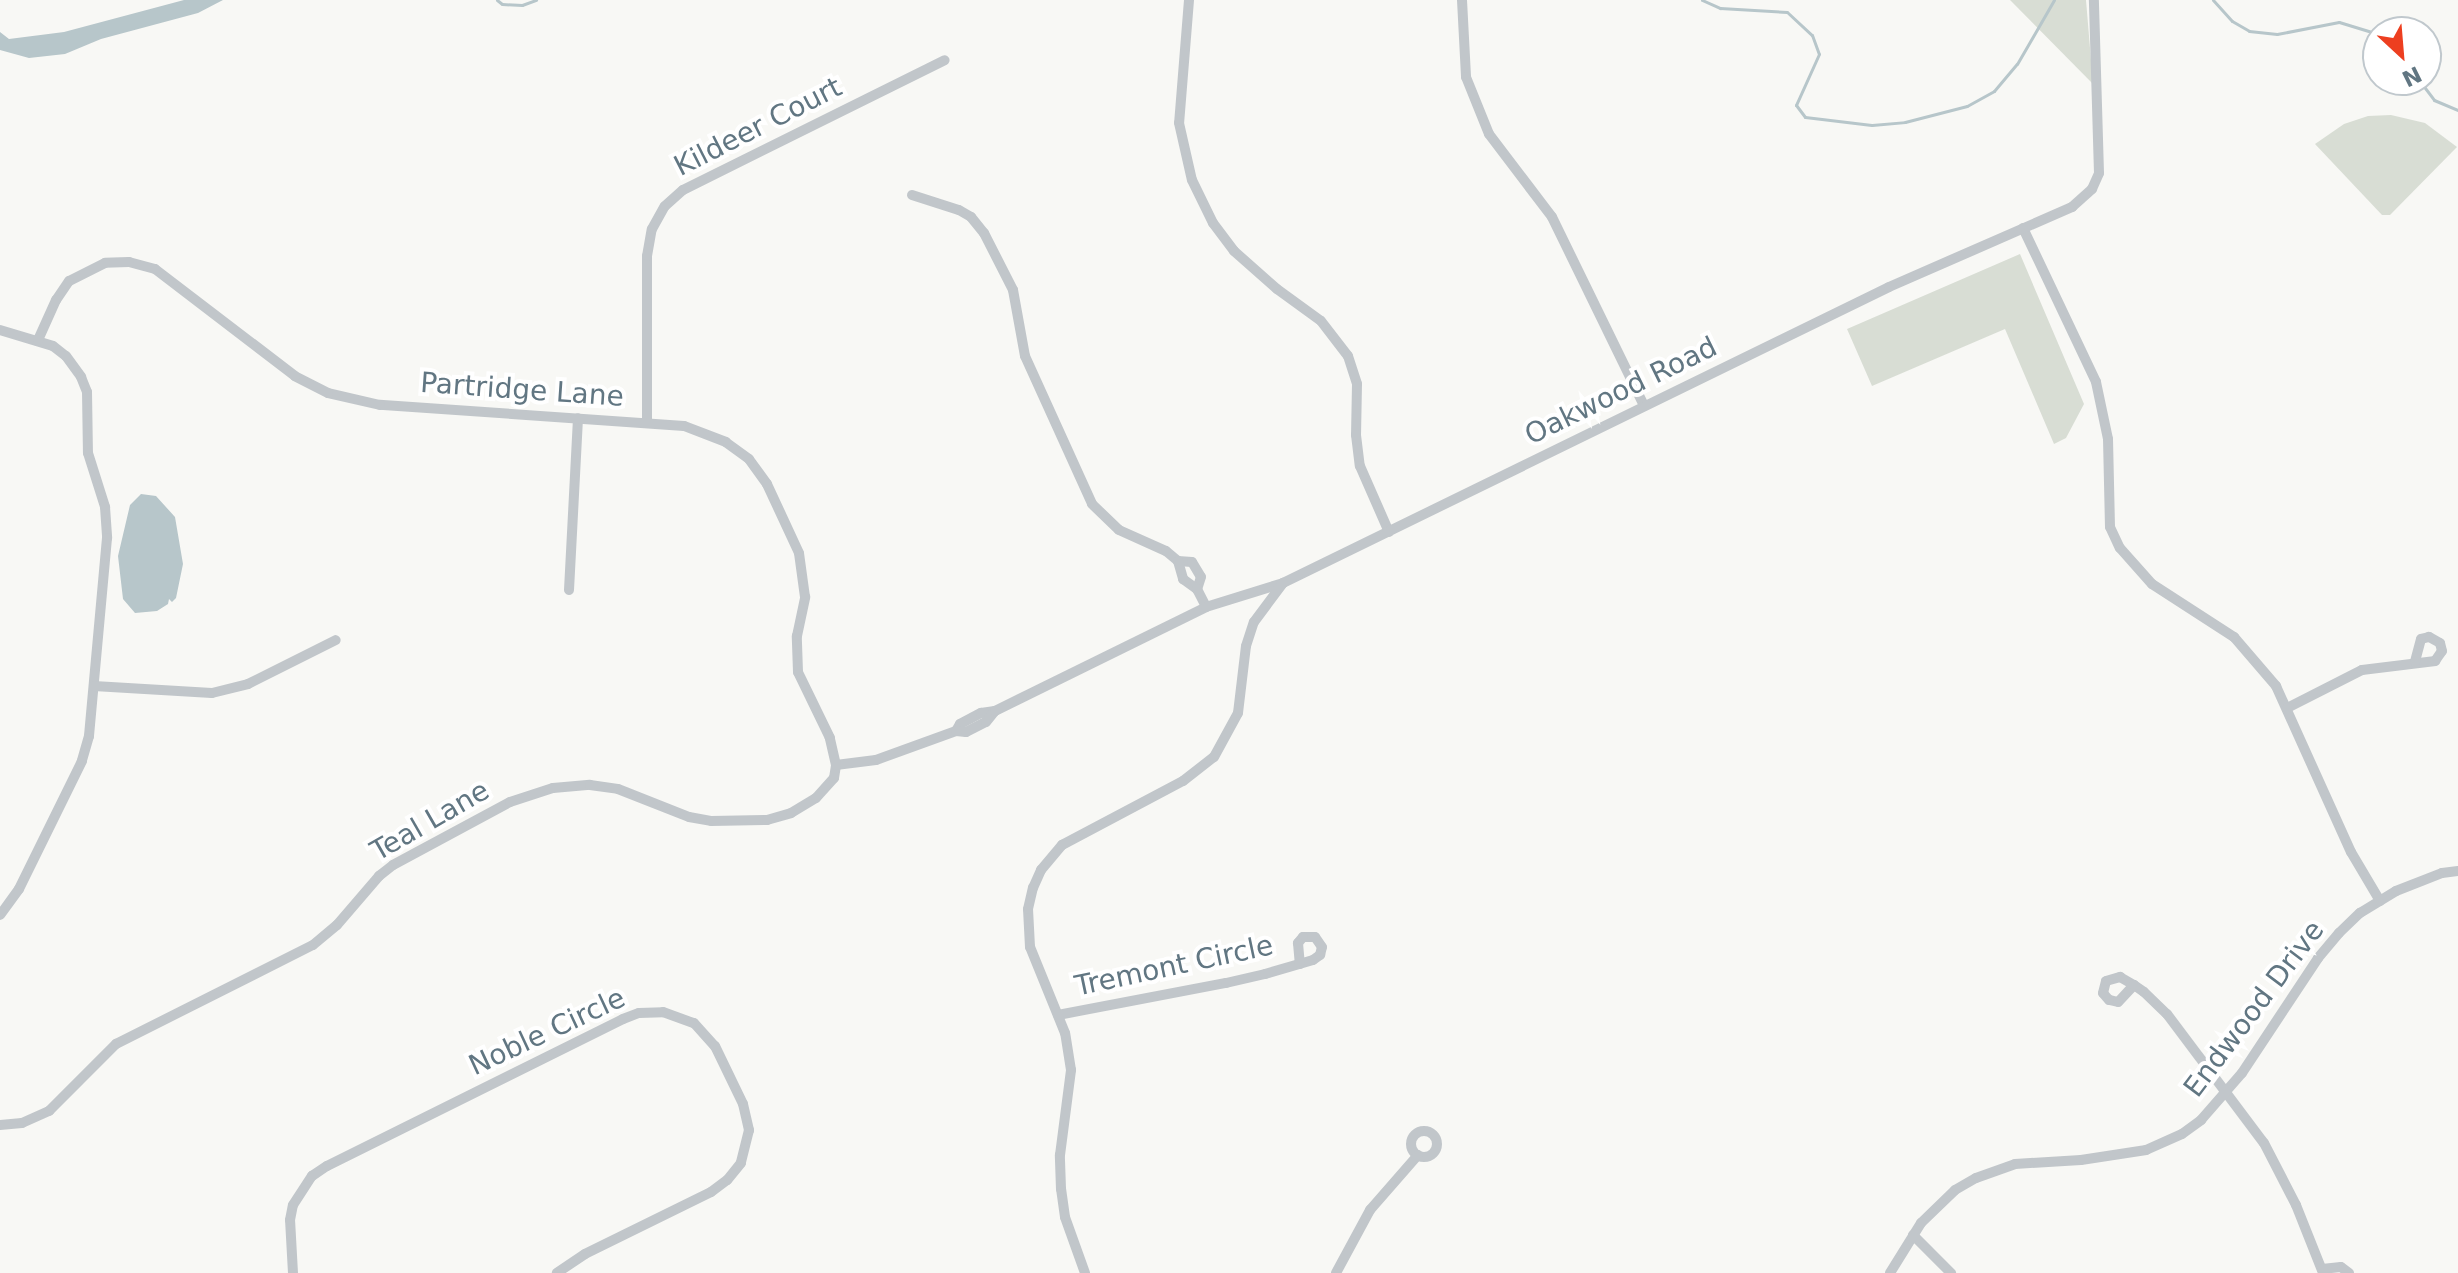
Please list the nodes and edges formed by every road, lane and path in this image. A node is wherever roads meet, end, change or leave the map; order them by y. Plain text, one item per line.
1 (1189, 0) edge
2 (1462, 0) edge
3 (2094, 0) edge
4 (945, 60) dead end
5 (912, 195) dead end
6 (2023, 228) junction
7 (0, 330) edge
8 (38, 340) junction
9 (1644, 406) junction
10 (578, 418) junction
11 (647, 423) junction
12 (1389, 532) junction
13 (1178, 561) junction
14 (1283, 583) junction
15 (1197, 589) junction
16 (569, 590) dead end
17 (1206, 607) junction
18 (336, 640) dead end
19 (2415, 661) dead end
20 (94, 686) junction
21 (2287, 708) junction
22 (836, 765) junction
23 (2458, 871) edge
24 (2380, 901) junction
25 (0, 915) edge
26 (1300, 964) dead end
27 (2134, 985) dead end
28 (1058, 1015) junction
29 (2227, 1091) junction
30 (0, 1125) edge
31 (1418, 1155) dead end
32 (1913, 1235) junction
33 (2322, 1271) edge
34 (293, 1273) edge
35 (557, 1273) edge
36 (1085, 1273) edge
37 (1336, 1273) edge
38 (1890, 1273) edge
39 (1951, 1273) edge
40 (2349, 1273) edge

1 - 12 street
2 - 9 street
3 - 6 street, Oakwood Road
4 - 11 street, Kildeer Court
5 - 13 street
6 - 9 street, Oakwood Road
6 - 21 street
7 - 8 street
8 - 10 street, Partridge Lane
8 - 20 street
9 - 12 street, Oakwood Road
10 - 11 street, Partridge Lane
10 - 16 street
11 - 22 street, Partridge Lane
12 - 14 street, Oakwood Road
13 - 15 street
13 - 15 street
14 - 17 street, Oakwood Road
14 - 28 street
15 - 17 street
17 - 22 street, Oakwood Road
18 - 20 street
19 - 21 street
20 - 25 street
21 - 24 street
22 - 30 street, Teal Lane
23 - 24 street, Endwood Drive
24 - 29 street, Endwood Drive
26 - 28 street, Tremont Circle
27 - 29 street
28 - 36 street
29 - 32 street, Endwood Drive
29 - 33 street
31 - 37 street
32 - 38 street, Endwood Drive
32 - 39 street
33 - 40 street
34 - 35 street, Noble Circle

